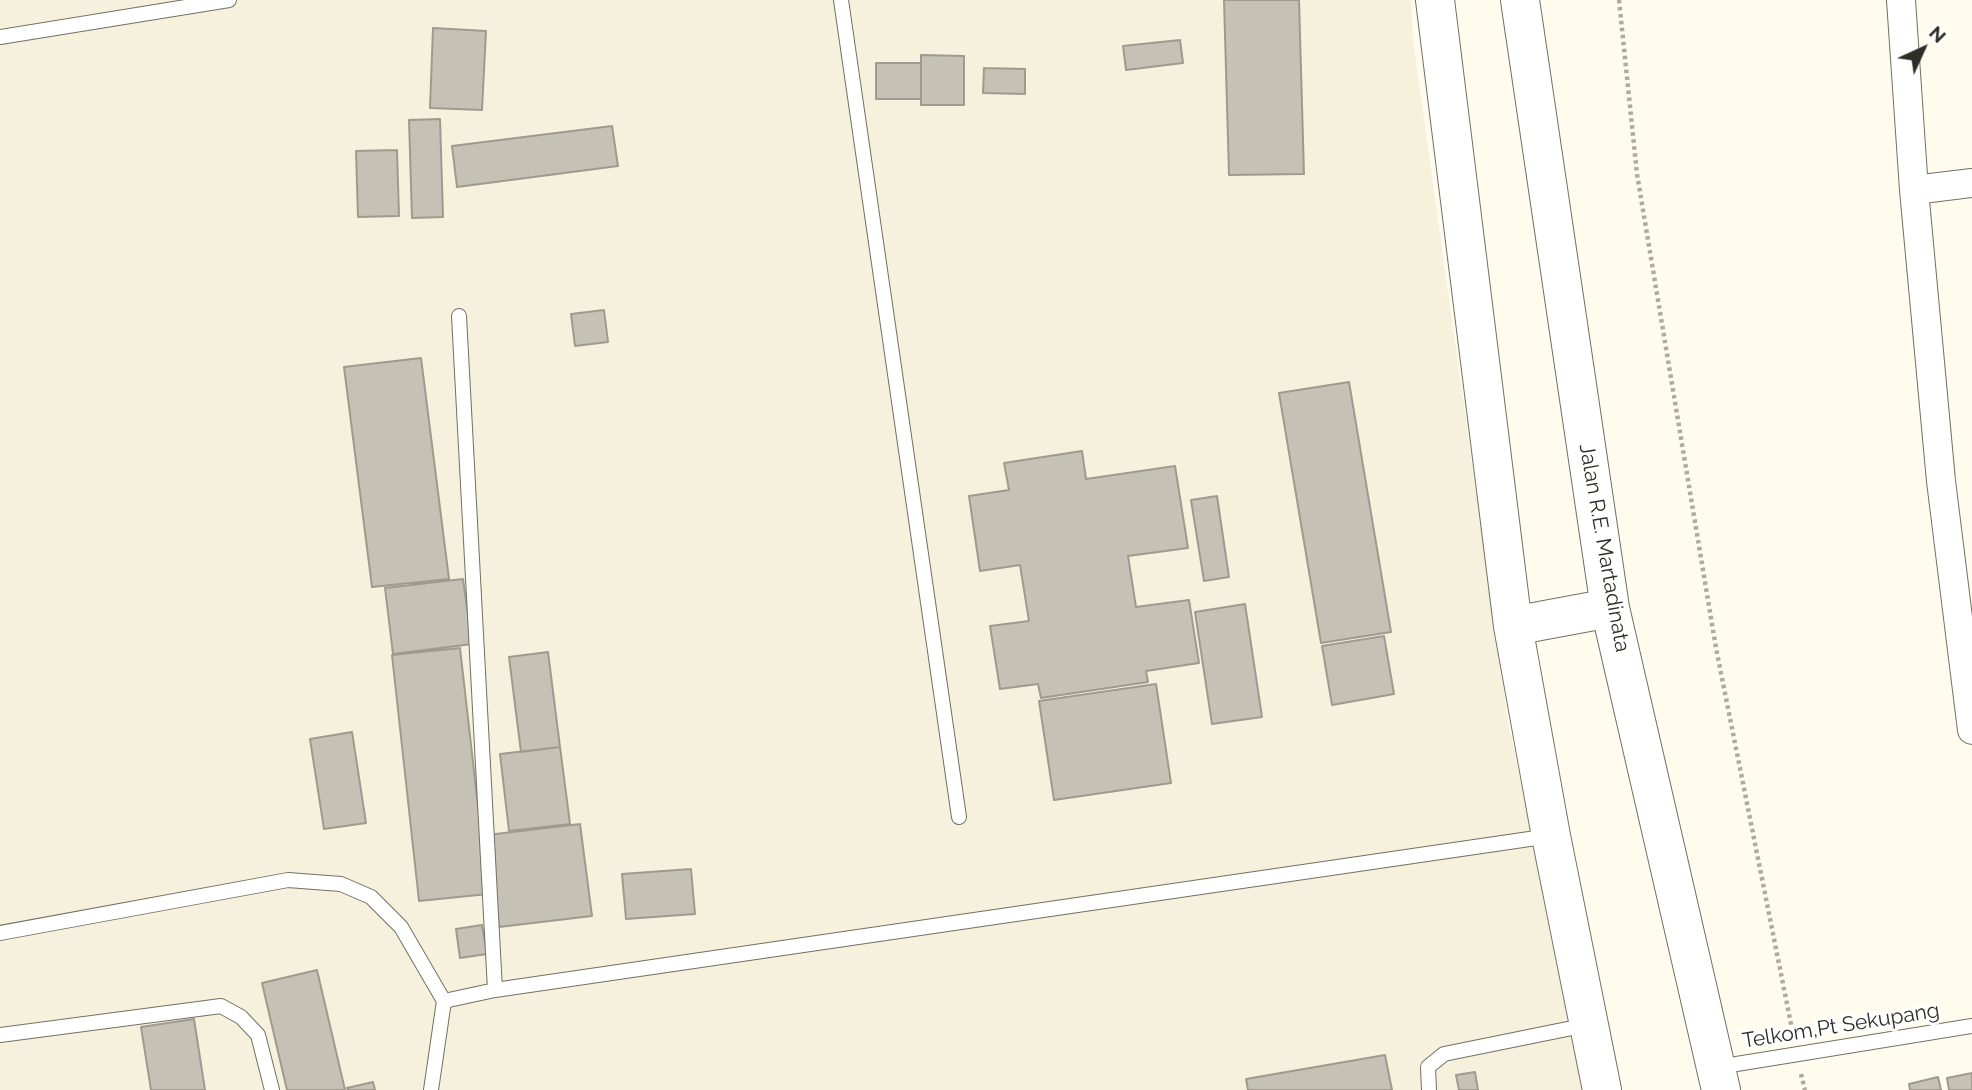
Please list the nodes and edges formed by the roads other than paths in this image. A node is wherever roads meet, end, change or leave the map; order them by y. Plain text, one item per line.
1 (229, 0) edge
2 (841, 0) edge
3 (1435, 0) edge
4 (1520, 0) edge
5 (1901, 0) edge
6 (0, 37) edge
7 (1972, 183) edge
8 (1914, 190) junction
9 (459, 316) dead end
10 (1610, 608) junction
11 (1513, 626) junction
12 (1972, 730) edge
13 (960, 817) dead end
14 (1551, 836) junction
15 (0, 933) edge
16 (495, 990) junction
17 (443, 1001) junction
18 (1588, 1024) junction
19 (1972, 1027) edge
20 (0, 1035) edge
21 (1718, 1079) edge
22 (272, 1090) edge
23 (431, 1090) edge
24 (1429, 1090) edge
25 (1602, 1090) edge

1 - 6 lane
2 - 13 lane
3 - 11 highway
4 - 10 highway, Jalan R.E. Martadinata
5 - 8 street
7 - 8 street
8 - 12 street
9 - 16 lane
10 - 11 highway
10 - 21 highway, Jalan R.E. Martadinata
11 - 14 highway
14 - 16 lane
14 - 18 highway
15 - 17 lane
16 - 17 lane
17 - 23 lane
18 - 24 lane
18 - 25 highway
19 - 21 lane, Telkom,Pt Sekupang
20 - 22 lane

